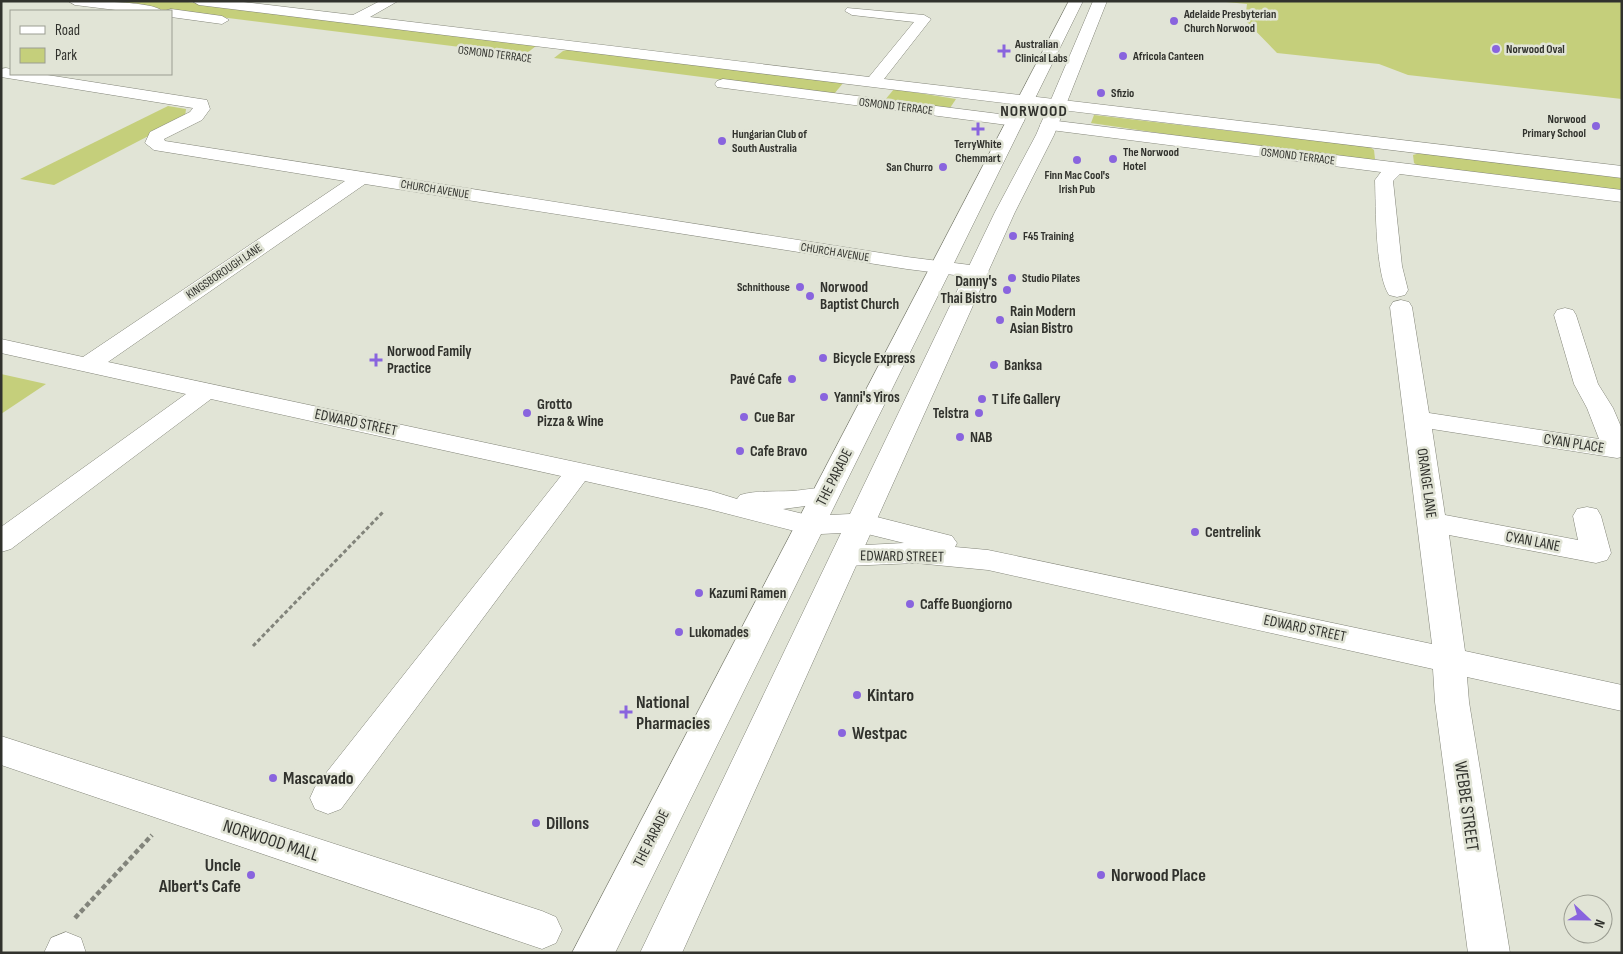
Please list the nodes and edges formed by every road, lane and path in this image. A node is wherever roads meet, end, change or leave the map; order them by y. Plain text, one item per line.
1 (75, 1) edge
2 (199, 1) edge
3 (391, 1) edge
4 (1075, 3) edge
5 (1098, 4) edge
6 (857, 6) edge
7 (147, 10) edge
8 (172, 13) edge
9 (354, 20) junction
10 (237, 21) dead end
11 (555, 45) junction
12 (534, 59) dead end
13 (19, 75) edge
14 (711, 82) dead end
15 (872, 82) junction
16 (1025, 100) junction
17 (1057, 104) junction
18 (1015, 121) junction
19 (1049, 125) junction
20 (1392, 145) junction
21 (1395, 168) junction
22 (1622, 172) edge
23 (361, 178) junction
24 (1622, 196) edge
25 (940, 266) junction
26 (978, 272) junction
27 (1565, 315) dead end
28 (1, 346) edge
29 (86, 365) junction
30 (208, 390) junction
31 (1418, 419) junction
32 (579, 470) junction
33 (817, 510) junction
34 (384, 511) dead end
35 (1587, 516) dead end
36 (1432, 522) junction
37 (861, 523) junction
38 (1, 542) edge
39 (846, 556) junction
40 (988, 560) junction
41 (253, 646) dead end
42 (1449, 659) junction
43 (1622, 698) edge
44 (1, 750) edge
45 (328, 798) dead end
46 (156, 830) dead end
47 (542, 930) dead end
48 (65, 952) edge
49 (593, 953) edge
50 (661, 953) edge
51 (1488, 953) edge

1 - 7 street
2 - 9 street, OSMOND TERRACE
3 - 9 street
4 - 5 street
4 - 16 street, THE PARADE
5 - 17 street
6 - 15 street
8 - 10 street
9 - 11 street, OSMOND TERRACE
11 - 12 street
11 - 15 street, OSMOND TERRACE
13 - 23 street, CHURCH AVENUE
14 - 18 street, OSMOND TERRACE
15 - 16 street, OSMOND TERRACE
16 - 17 street, OSMOND TERRACE
16 - 18 street, THE PARADE
17 - 19 street
17 - 20 street, OSMOND TERRACE
18 - 19 street, OSMOND TERRACE
18 - 25 street, THE PARADE
19 - 21 street, OSMOND TERRACE
19 - 26 street
20 - 21 street
20 - 22 street, OSMOND TERRACE
21 - 24 street, OSMOND TERRACE
21 - 31 street, ORANGE LANE
23 - 25 street, CHURCH AVENUE
23 - 29 street, KINGSBOROUGH LANE
25 - 26 street, CHURCH AVENUE
25 - 33 street, THE PARADE
26 - 37 street
27 - 31 street, CYAN PLACE
28 - 29 street, EDWARD STREET
29 - 30 street, EDWARD STREET
30 - 32 street, EDWARD STREET
30 - 38 street
31 - 36 street, ORANGE LANE
32 - 33 street, EDWARD STREET
32 - 45 street
33 - 37 street, EDWARD STREET
33 - 49 street, THE PARADE
34 - 41 path
35 - 36 street, CYAN LANE
36 - 42 street, ORANGE LANE
37 - 39 street
37 - 40 street, EDWARD STREET
39 - 40 street, EDWARD STREET
39 - 50 street
40 - 42 street, EDWARD STREET
42 - 43 street, EDWARD STREET
42 - 51 street, WEBBE STREET
44 - 47 street, NORWOOD MALL
46 - 48 path

